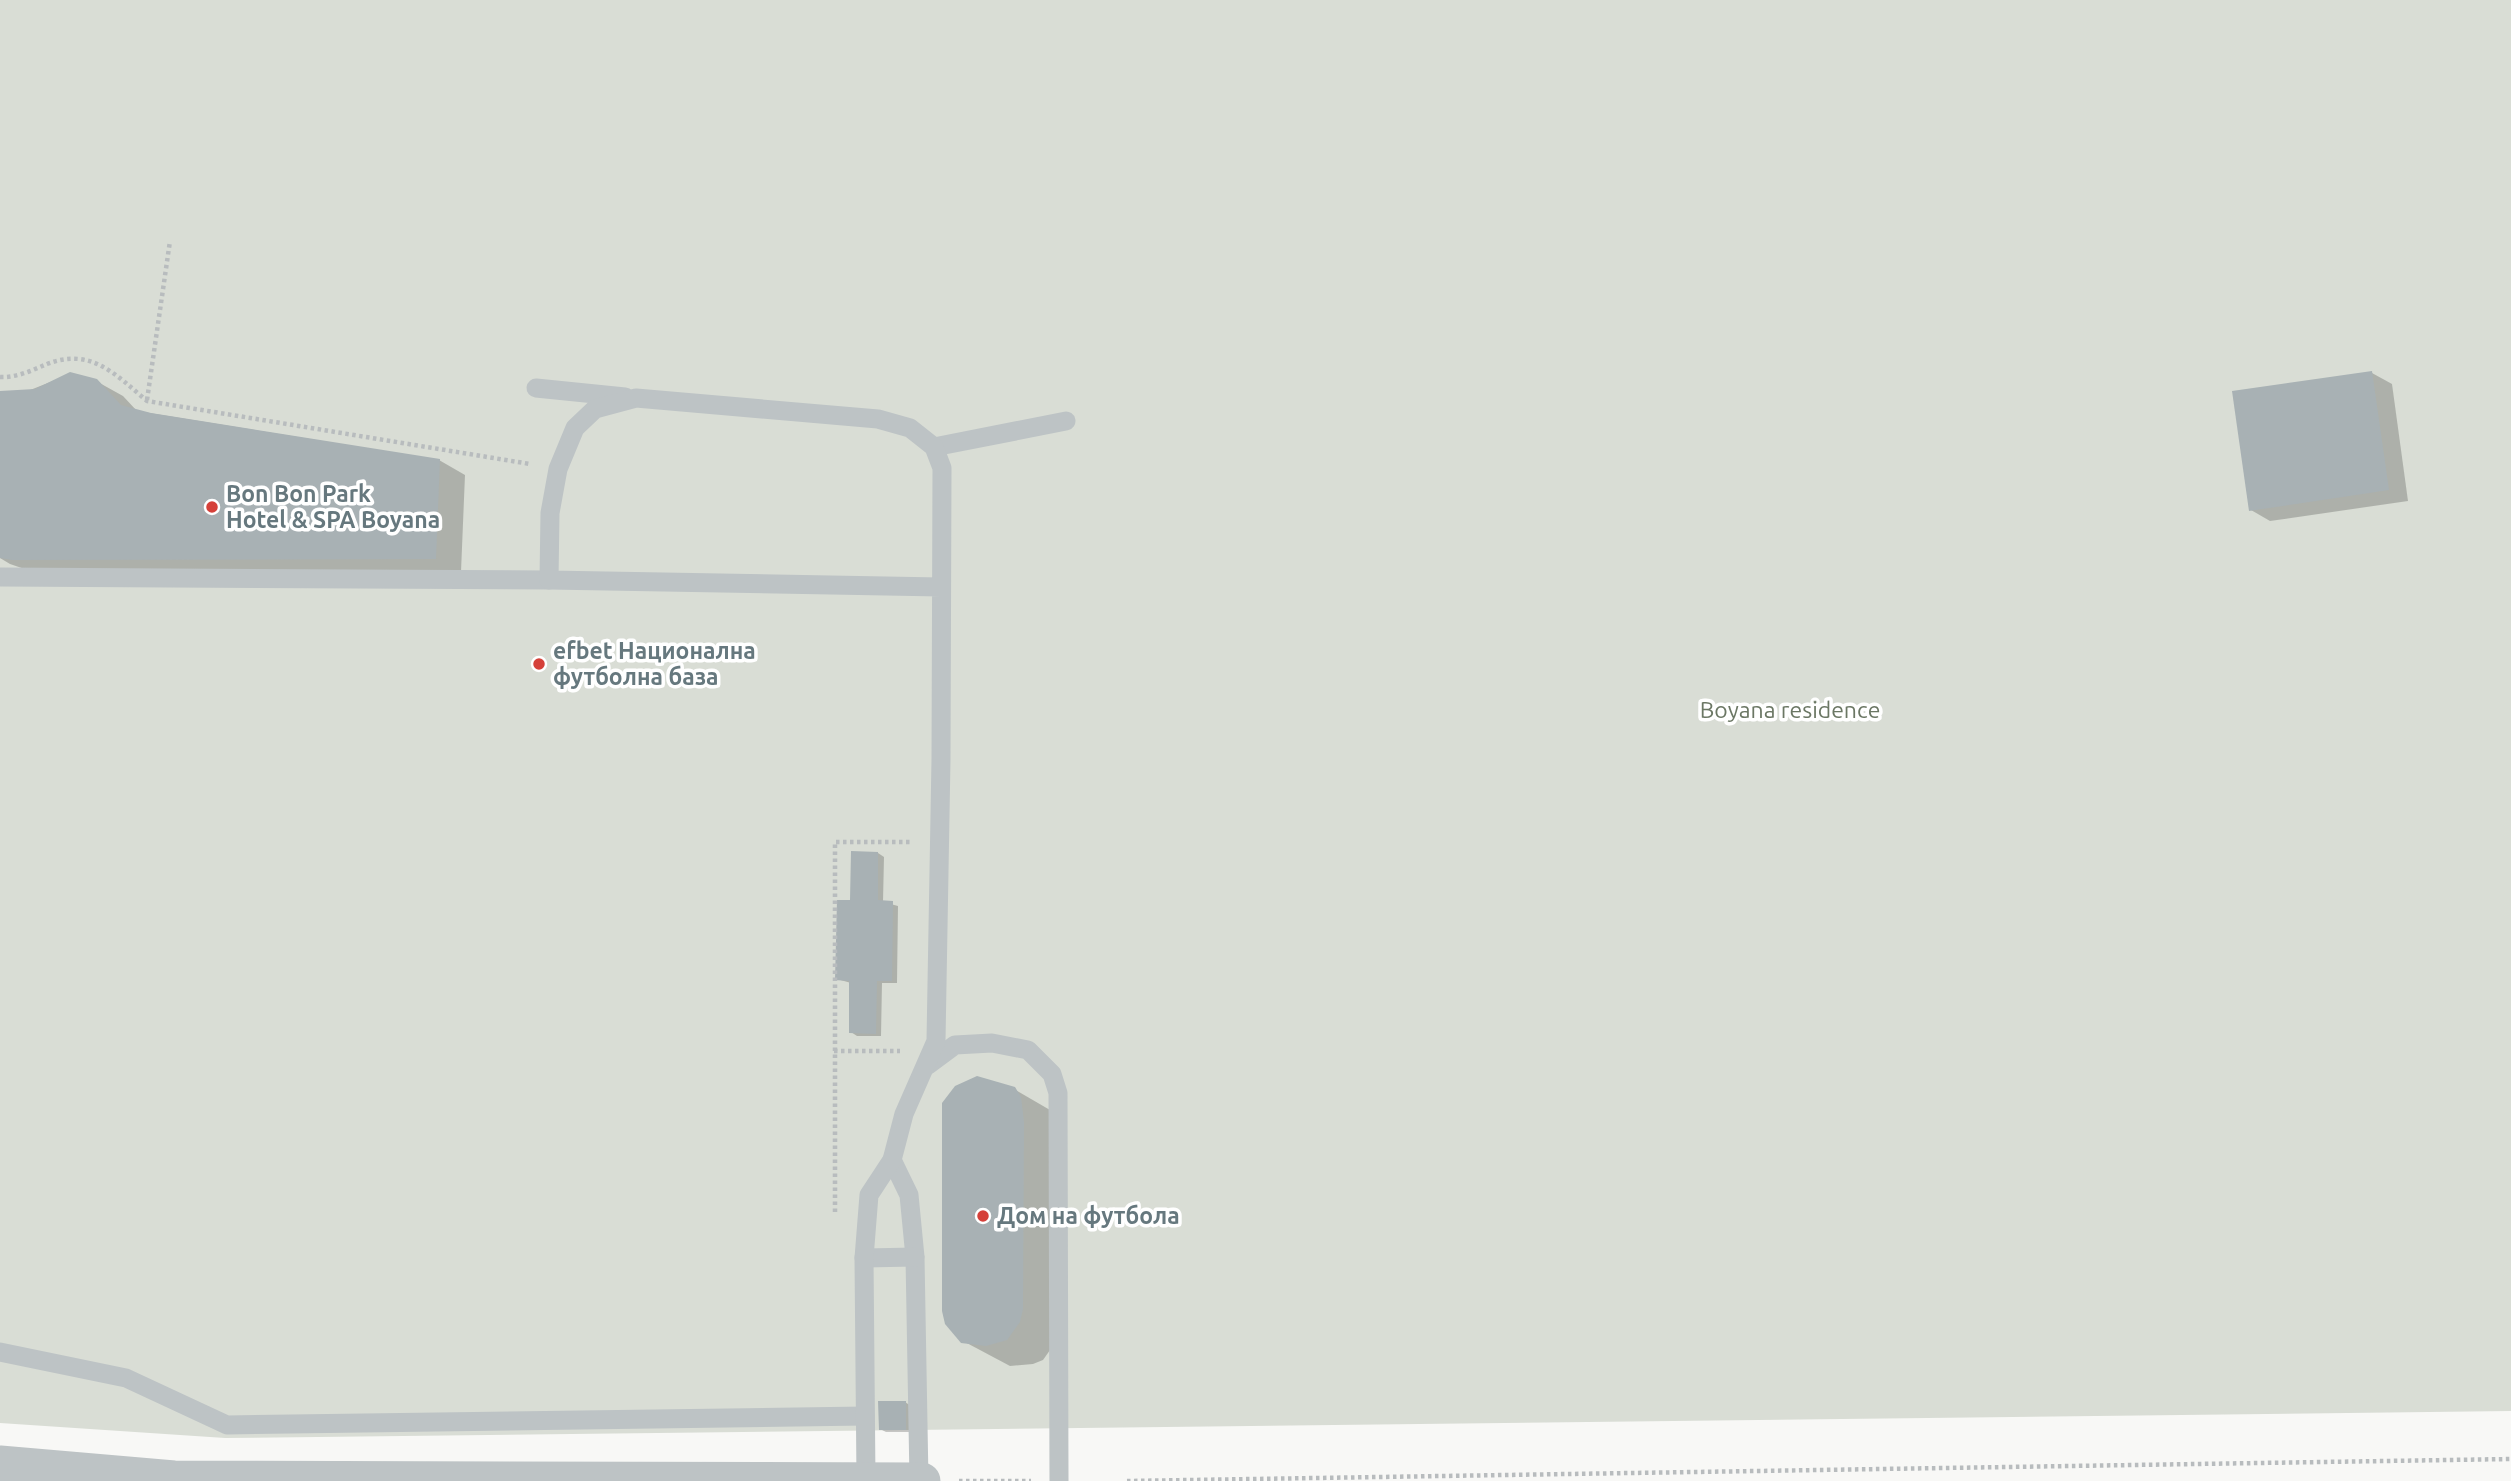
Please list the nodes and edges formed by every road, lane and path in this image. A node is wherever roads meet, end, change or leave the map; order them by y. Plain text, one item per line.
1 (170, 241) dead end
2 (0, 377) edge
3 (536, 387) dead end
4 (636, 398) junction
5 (147, 401) junction
6 (1066, 421) dead end
7 (934, 447) junction
8 (558, 469) junction
9 (0, 577) edge
10 (549, 580) junction
11 (941, 587) junction
12 (940, 842) junction
13 (834, 1051) junction
14 (930, 1058) junction
15 (891, 1160) junction
16 (835, 1218) dead end
17 (915, 1257) junction
18 (864, 1258) junction
19 (0, 1352) edge
20 (865, 1416) junction
21 (2511, 1459) edge
22 (0, 1464) edge
23 (866, 1480) edge
24 (921, 1481) edge
25 (1059, 1481) edge
26 (1126, 1481) edge

1 - 5 path
2 - 5 path
3 - 4 lane
4 - 7 lane
4 - 8 lane
5 - 8 path
6 - 7 lane
7 - 11 lane
8 - 10 lane
9 - 10 lane
10 - 11 lane
11 - 12 lane
12 - 13 path
12 - 14 lane
13 - 14 path
13 - 16 path
14 - 15 lane
14 - 25 lane
15 - 17 lane
15 - 18 lane
17 - 18 lane
17 - 24 lane
18 - 20 lane
19 - 20 lane
20 - 23 lane
21 - 26 path
22 - 23 street
23 - 24 street
24 - 25 path

